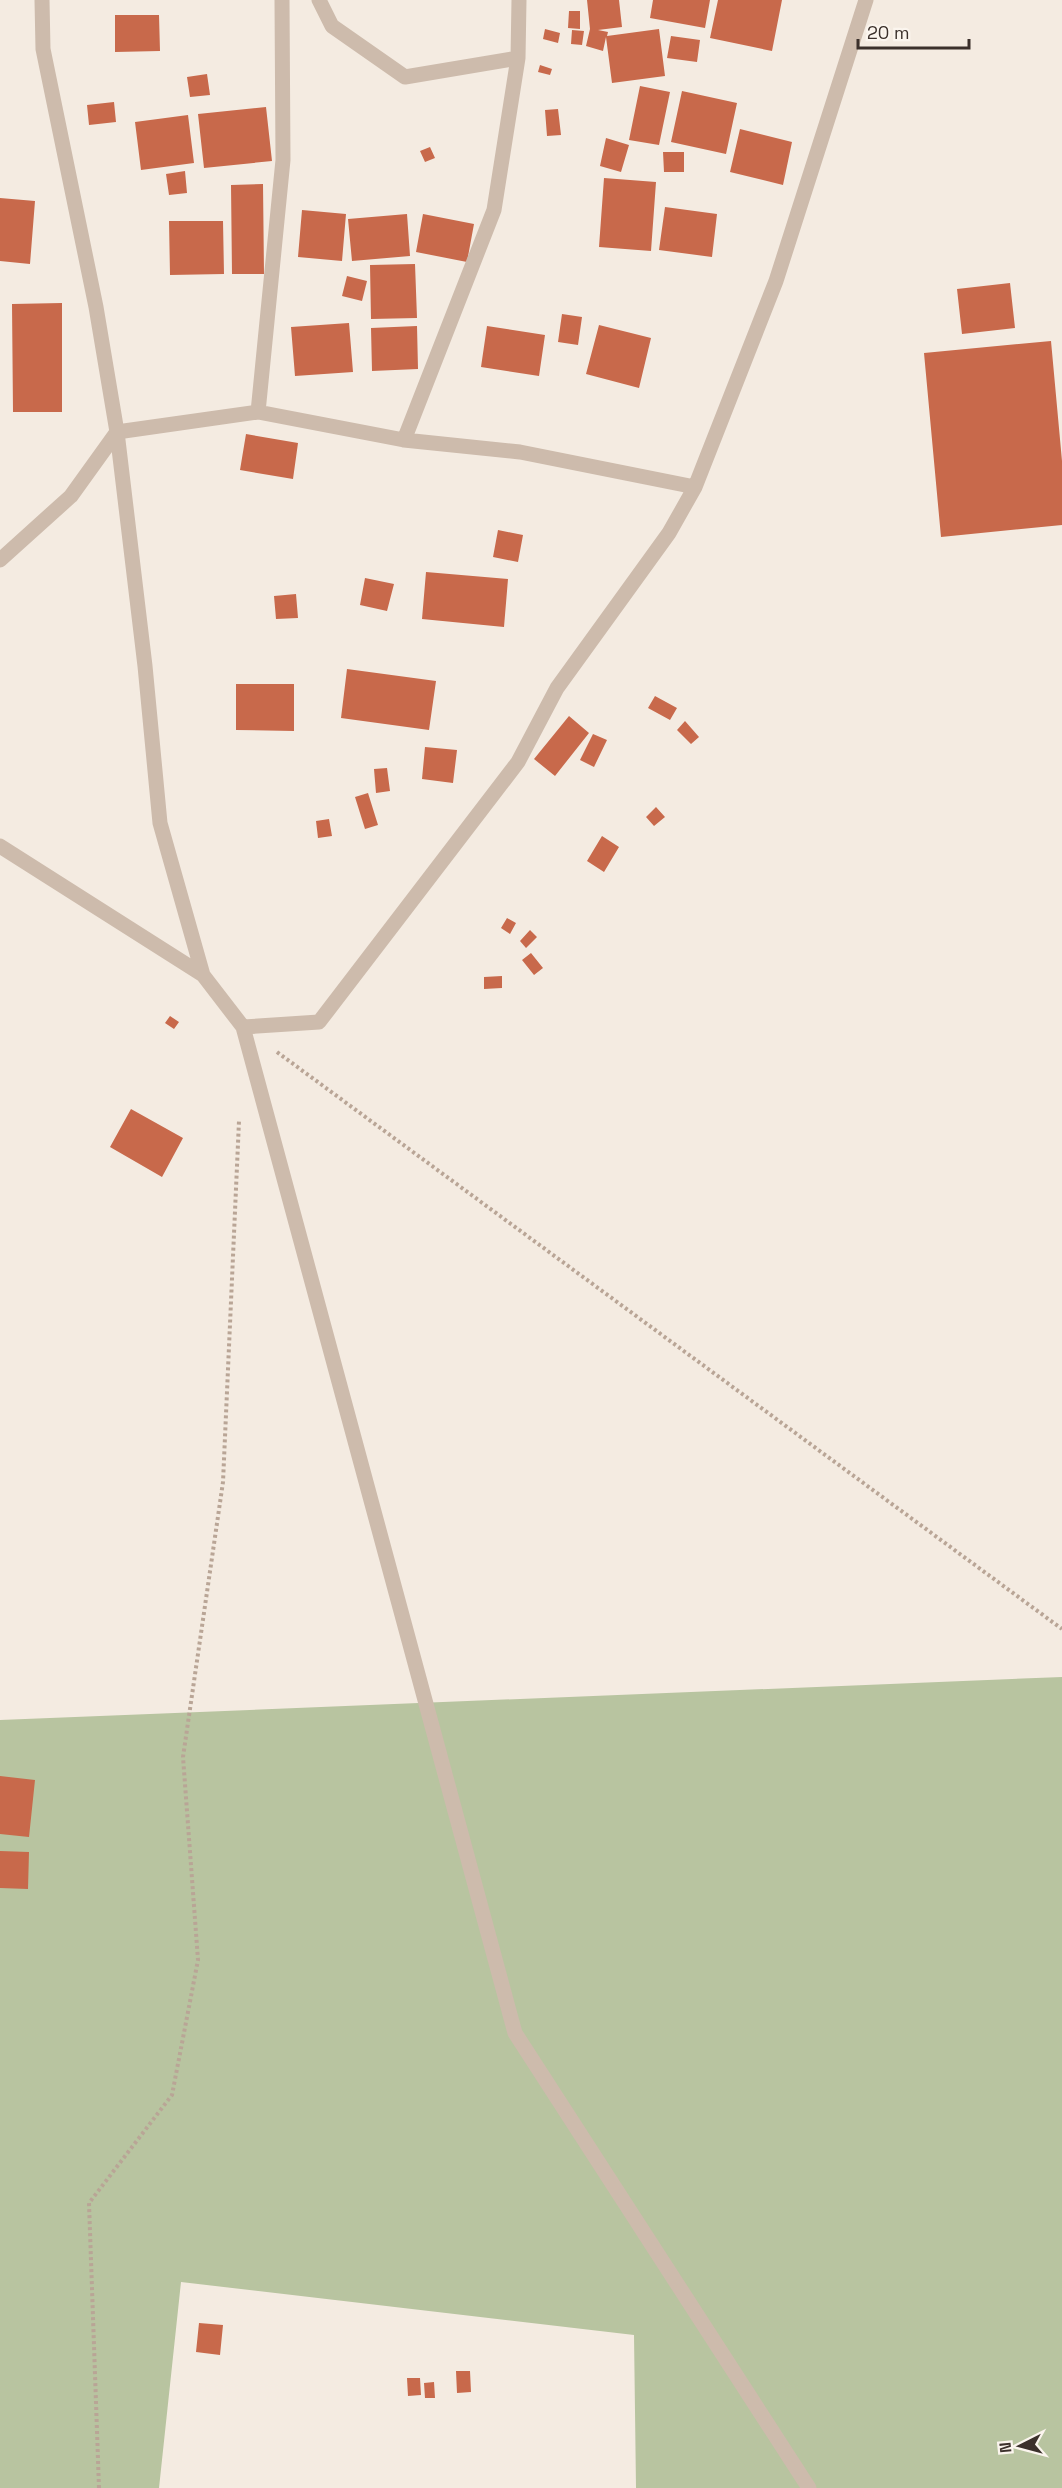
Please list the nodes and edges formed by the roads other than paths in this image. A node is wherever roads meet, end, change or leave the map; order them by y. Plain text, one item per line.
1 (42, 0) edge
2 (282, 0) edge
3 (319, 0) edge
4 (519, 0) edge
5 (866, 0) edge
6 (518, 58) junction
7 (258, 412) junction
8 (117, 432) junction
9 (404, 440) junction
10 (695, 487) junction
11 (0, 561) edge
12 (0, 846) edge
13 (203, 975) junction
14 (243, 1027) junction
15 (809, 2488) edge

1 - 8 street
2 - 7 street
3 - 6 street
4 - 6 street
5 - 10 street
6 - 9 street
7 - 8 street
7 - 9 street
8 - 11 street
8 - 13 street
9 - 10 street
10 - 14 street
12 - 13 street
13 - 14 street
14 - 15 street

